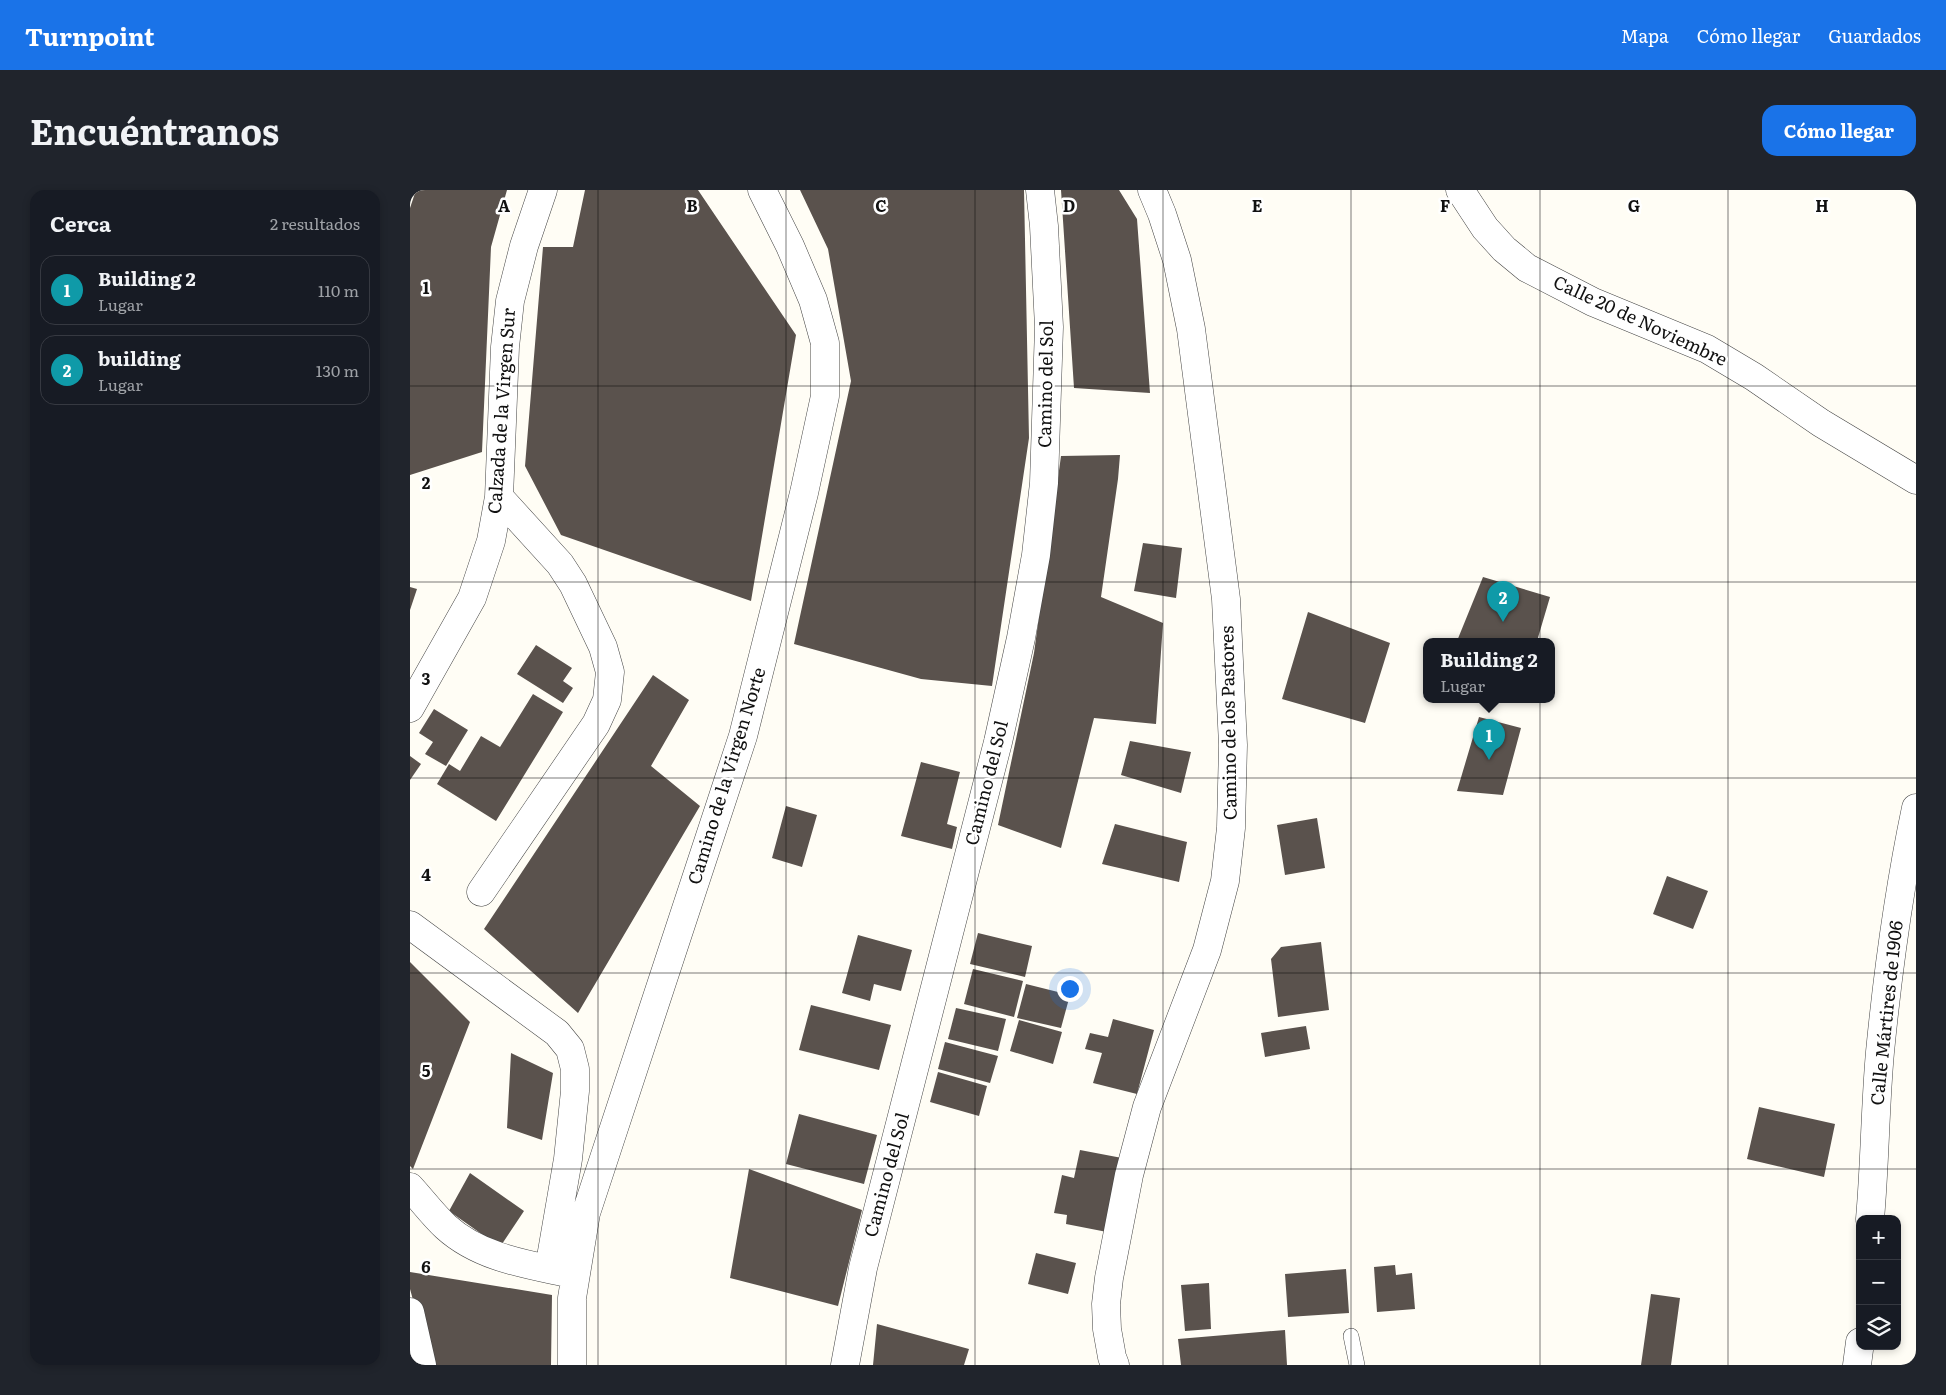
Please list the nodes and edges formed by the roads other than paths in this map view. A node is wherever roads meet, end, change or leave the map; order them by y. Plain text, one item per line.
1 (543, 190) edge
2 (762, 190) edge
3 (1040, 190) edge
4 (1152, 190) edge
5 (1460, 190) edge
6 (1916, 480) edge
7 (499, 497) junction
8 (410, 708) edge
9 (1916, 812) edge
10 (481, 892) dead end
11 (410, 925) edge
12 (410, 1187) edge
13 (1870, 1215) edge
14 (550, 1269) junction
15 (576, 1275) junction
16 (410, 1312) edge
17 (1351, 1336) dead end
18 (1859, 1350) edge
19 (422, 1365) edge
20 (572, 1365) edge
21 (845, 1365) edge
22 (1115, 1365) edge
23 (1357, 1365) edge
24 (1857, 1365) edge

1 - 7 street, Calzada de la Virgen Sur
2 - 15 street, Camino de la Virgen Norte
3 - 21 street, Camino del Sol
4 - 22 street, Camino de los Pastores
5 - 6 street, Calle 20 de Noviembre
7 - 8 street, Calzada de la Virgen Sur
7 - 10 street
9 - 13 street, Calle Mártires de 1906
11 - 14 street
12 - 14 street
14 - 15 street
15 - 20 street, Camino de la Virgen Norte
16 - 19 street
17 - 23 lane
18 - 24 street

